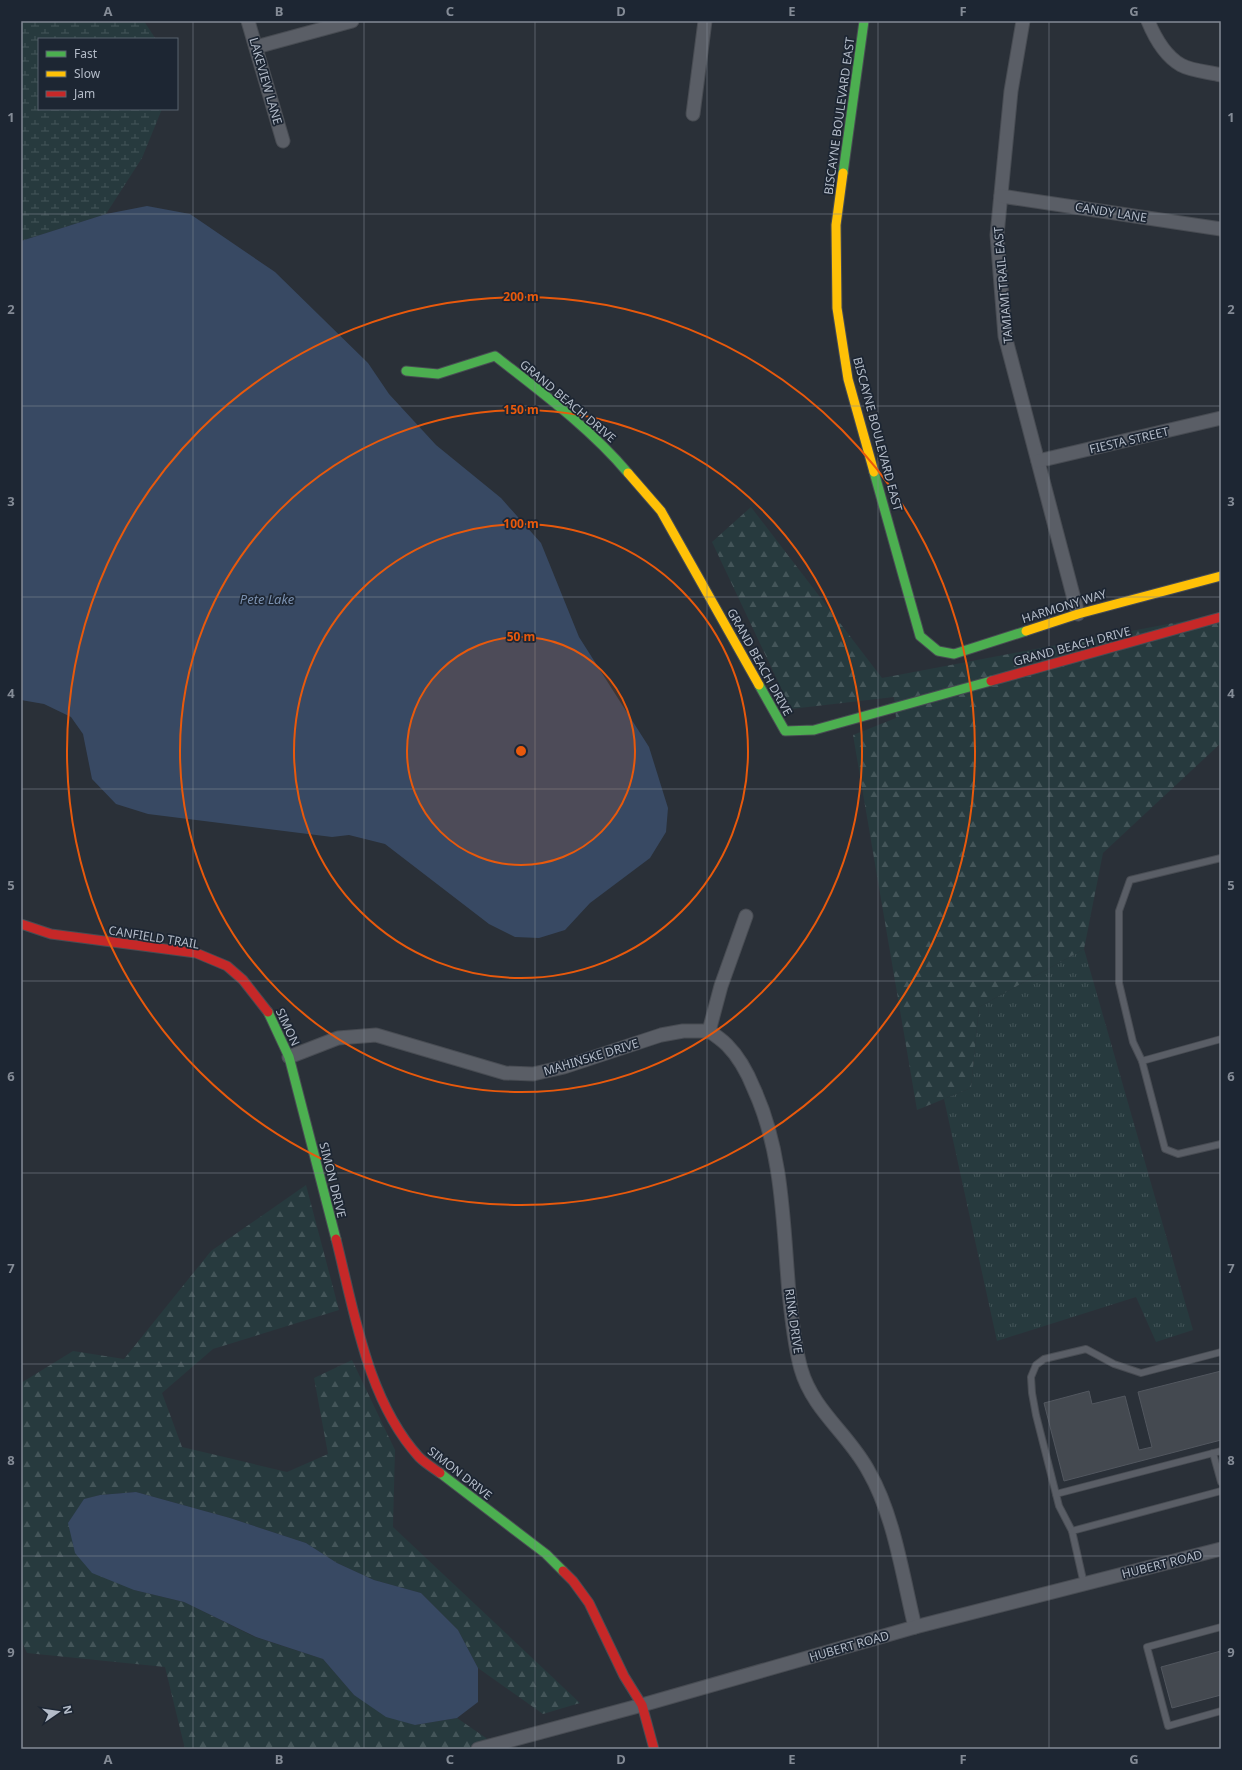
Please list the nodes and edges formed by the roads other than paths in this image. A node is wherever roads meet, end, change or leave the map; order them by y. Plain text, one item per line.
1 (248, 21) edge
2 (352, 21) edge
3 (705, 21) edge
4 (864, 21) edge
5 (1023, 21) edge
6 (1148, 21) edge
7 (256, 47) junction
8 (1221, 75) edge
9 (693, 114) dead end
10 (283, 141) dead end
11 (1001, 196) junction
12 (1221, 229) edge
13 (406, 371) dead end
14 (1221, 418) edge
15 (1038, 461) junction
16 (1221, 576) edge
17 (1078, 614) junction
18 (1221, 617) edge
19 (920, 636) joint
20 (1221, 858) edge
21 (746, 916) dead end
22 (21, 924) edge
23 (266, 1008) joint
24 (709, 1031) junction
25 (1221, 1039) edge
26 (289, 1056) junction
27 (1142, 1061) junction
28 (1221, 1144) edge
29 (1221, 1352) edge
30 (1221, 1451) edge
31 (1213, 1453) junction
32 (1221, 1482) edge
33 (1221, 1491) edge
34 (1056, 1494) junction
35 (1072, 1530) junction
36 (1221, 1549) edge
37 (1084, 1584) junction
38 (915, 1627) junction
39 (1221, 1627) edge
40 (642, 1705) junction
41 (1221, 1711) edge
42 (478, 1749) edge
43 (654, 1749) edge

1 - 7 street, LAKEVIEW LANE
2 - 7 street
3 - 9 street
4 - 19 street, BISCAYNE BOULEVARD EAST
5 - 11 street, TAMIAMI TRAIL EAST
6 - 8 street
7 - 10 street, LAKEVIEW LANE
11 - 12 street, CANDY LANE
11 - 15 street, TAMIAMI TRAIL EAST
13 - 18 street, GRAND BEACH DRIVE
14 - 15 street, FIESTA STREET
15 - 17 street, TAMIAMI TRAIL EAST
16 - 17 street, HARMONY WAY
17 - 19 street, HARMONY WAY
20 - 27 lane
21 - 24 street
22 - 23 street, CANFIELD TRAIL
23 - 26 street, SIMON
24 - 26 street, MAHINSKE DRIVE
24 - 38 street, RINK DRIVE
25 - 27 lane
26 - 40 street, SIMON DRIVE
27 - 28 lane
29 - 34 lane
30 - 31 lane
31 - 32 lane
31 - 34 lane
33 - 35 lane
34 - 35 lane
35 - 37 lane
36 - 37 street, HUBERT ROAD
37 - 38 street, HUBERT ROAD
38 - 40 street, HUBERT ROAD
39 - 41 lane
40 - 42 street, HUBERT ROAD
40 - 43 street, SIMON DRIVE

